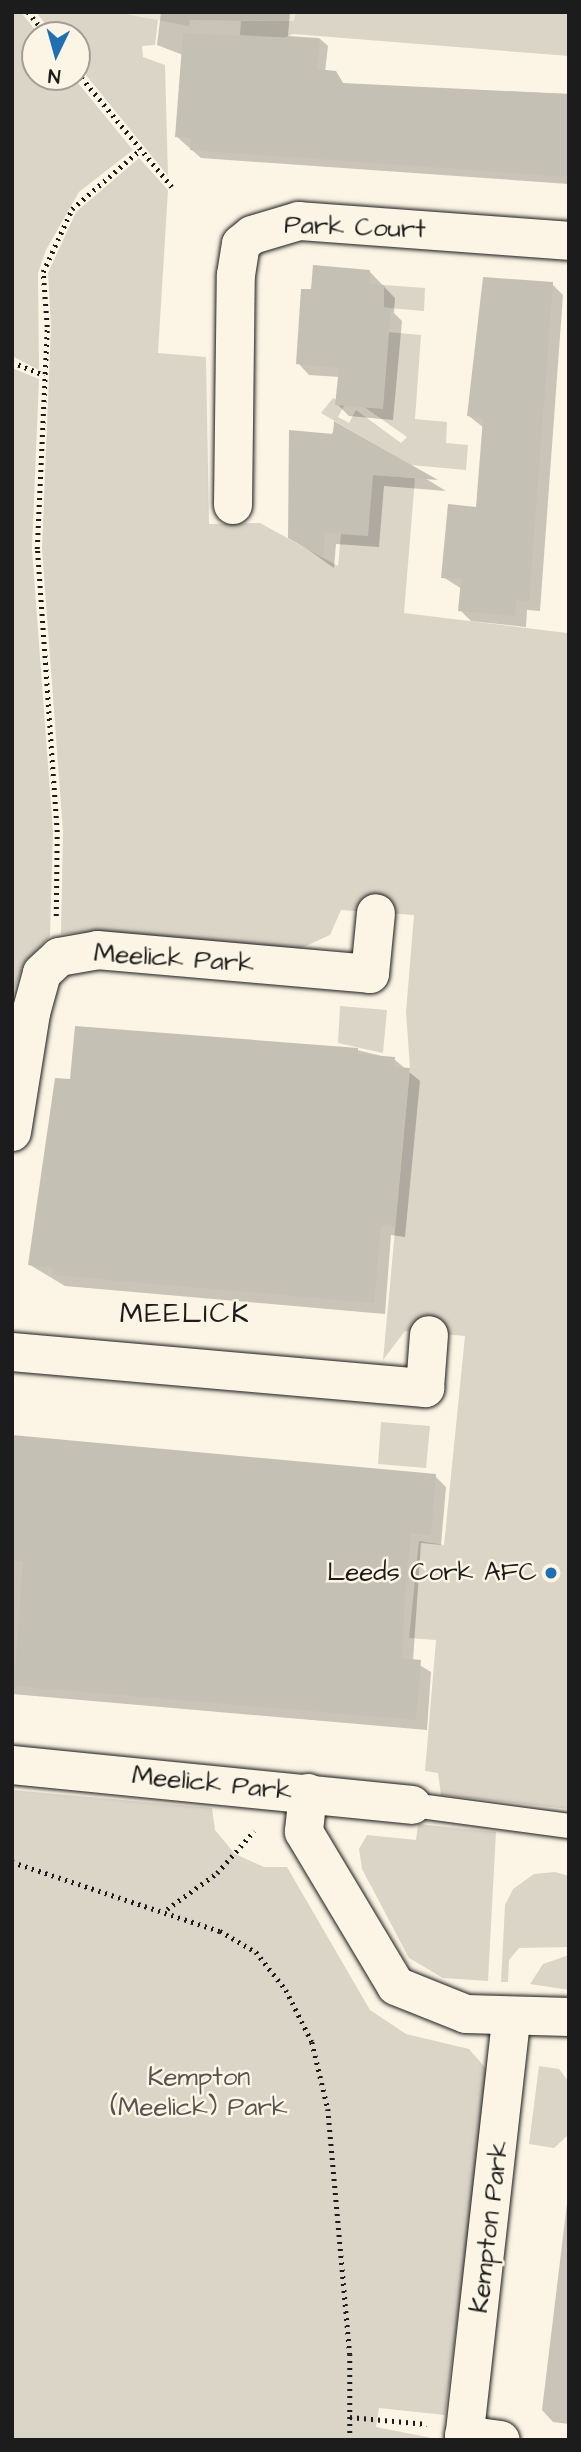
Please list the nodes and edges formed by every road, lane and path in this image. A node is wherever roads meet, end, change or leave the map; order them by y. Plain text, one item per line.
1 (91, 89) edge
2 (140, 150) junction
3 (172, 187) dead end
4 (569, 241) edge
5 (12, 362) edge
6 (45, 375) junction
7 (233, 505) dead end
8 (376, 913) dead end
9 (55, 922) dead end
10 (12, 1132) edge
11 (429, 1335) dead end
12 (12, 1352) edge
13 (12, 1765) edge
14 (308, 1793) junction
15 (412, 1805) joint
16 (263, 1820) dead end
17 (569, 1826) edge
18 (12, 1862) edge
19 (166, 1909) junction
20 (569, 2017) edge
21 (510, 2018) junction
22 (350, 2417) junction
23 (476, 2438) edge
24 (350, 2440) edge

1 - 2 path
2 - 3 path
2 - 6 path
4 - 7 street, Park Court
5 - 6 path
6 - 9 path
8 - 10 street, Meelick Park
11 - 12 street
13 - 14 street, Meelick Park
14 - 15 street, Meelick Park
14 - 21 street
15 - 17 lane
16 - 19 path
18 - 19 path
19 - 22 path
20 - 21 street
21 - 23 street, Kempton Park
22 - 23 path
22 - 24 path

